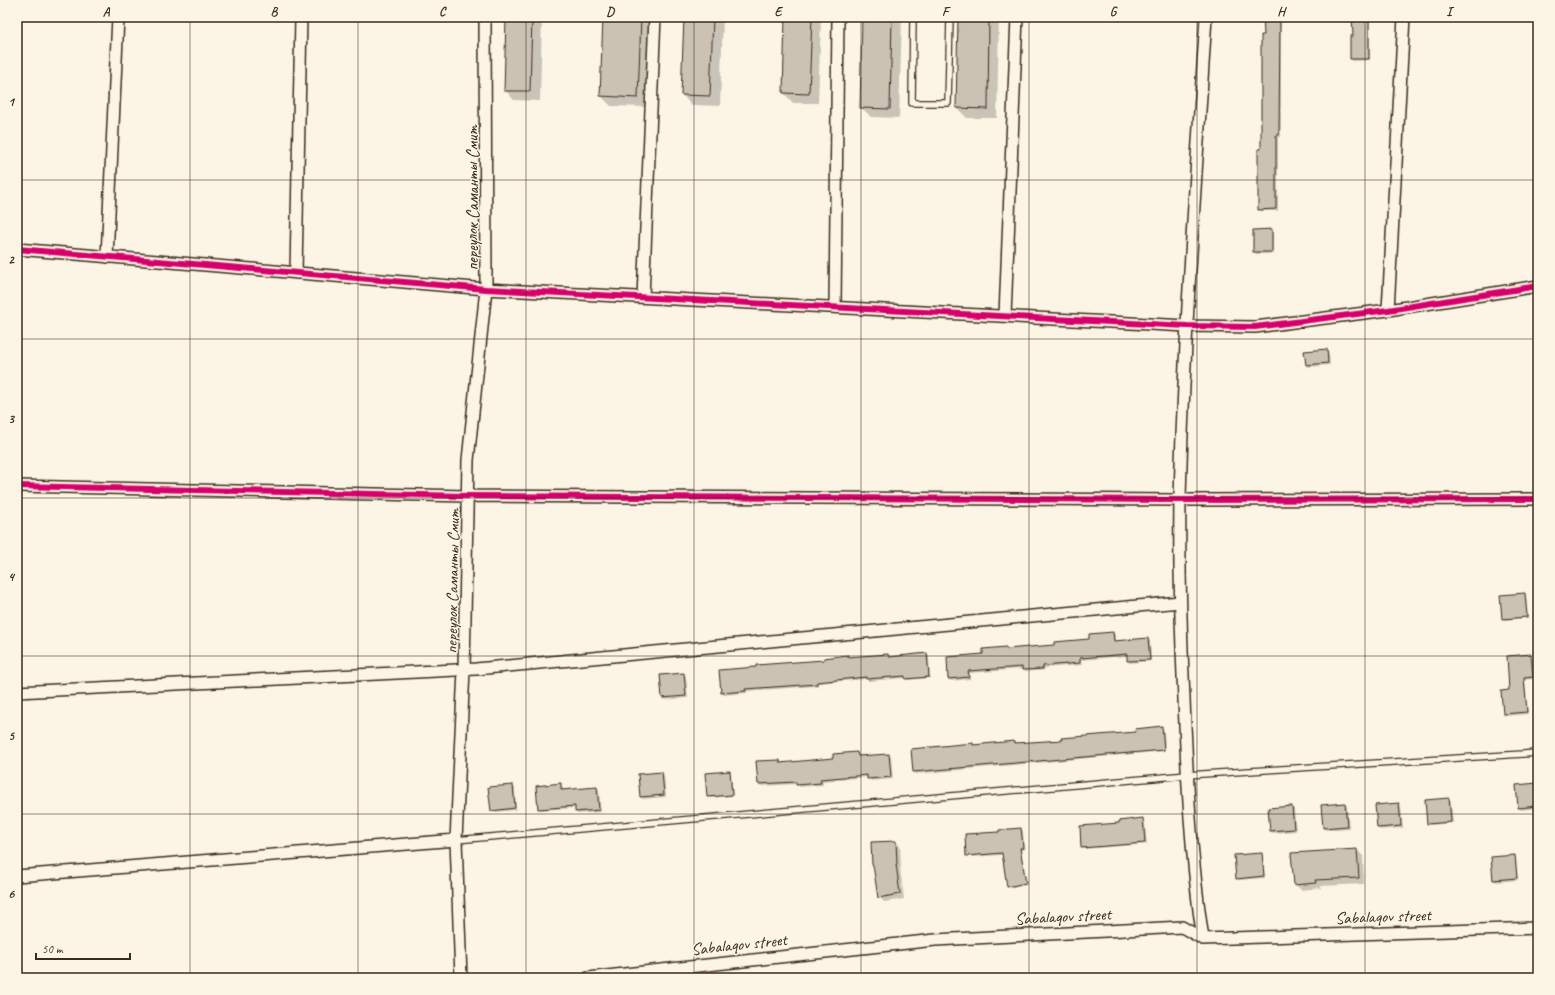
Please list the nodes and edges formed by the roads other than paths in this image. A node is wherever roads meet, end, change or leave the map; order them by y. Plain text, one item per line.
1 (118, 17) edge
2 (301, 17) edge
3 (485, 17) edge
4 (656, 17) edge
5 (838, 17) edge
6 (913, 17) edge
7 (950, 17) edge
8 (1017, 17) edge
9 (1206, 17) edge
10 (1404, 17) edge
11 (17, 249) edge
12 (107, 257) junction
13 (296, 273) junction
14 (1538, 286) edge
15 (486, 289) junction
16 (643, 297) junction
17 (835, 307) junction
18 (1388, 310) junction
19 (1005, 316) junction
20 (1187, 326) junction
21 (17, 486) edge
22 (467, 496) junction
23 (1538, 499) edge
24 (1180, 500) junction
25 (1180, 602) junction
26 (464, 670) junction
27 (17, 692) edge
28 (1538, 753) edge
29 (1187, 775) junction
30 (456, 840) junction
31 (17, 876) edge
32 (1538, 928) edge
33 (1203, 939) junction
34 (461, 978) edge
35 (588, 978) edge

1 - 12 street
2 - 13 street
3 - 15 street, переулок Саманты Смит
4 - 16 street
5 - 17 street
6 - 7 lane
8 - 19 street
9 - 20 street
10 - 18 street
11 - 12 street
12 - 13 street
13 - 15 street
14 - 18 street
15 - 16 street
15 - 22 street, переулок Саманты Смит
16 - 17 street
17 - 19 street
18 - 20 street
19 - 20 street
20 - 24 street
21 - 22 street
22 - 24 street
22 - 26 street, переулок Саманты Смит
23 - 24 street
24 - 25 street
25 - 26 street
25 - 29 street
26 - 27 street
26 - 30 street, переулок Саманты Смит
28 - 29 lane
29 - 30 lane
29 - 33 street
30 - 31 street
30 - 34 street, переулок Саманты Смит
32 - 33 street, Sabalaqov street
33 - 35 street, Sabalaqov street

